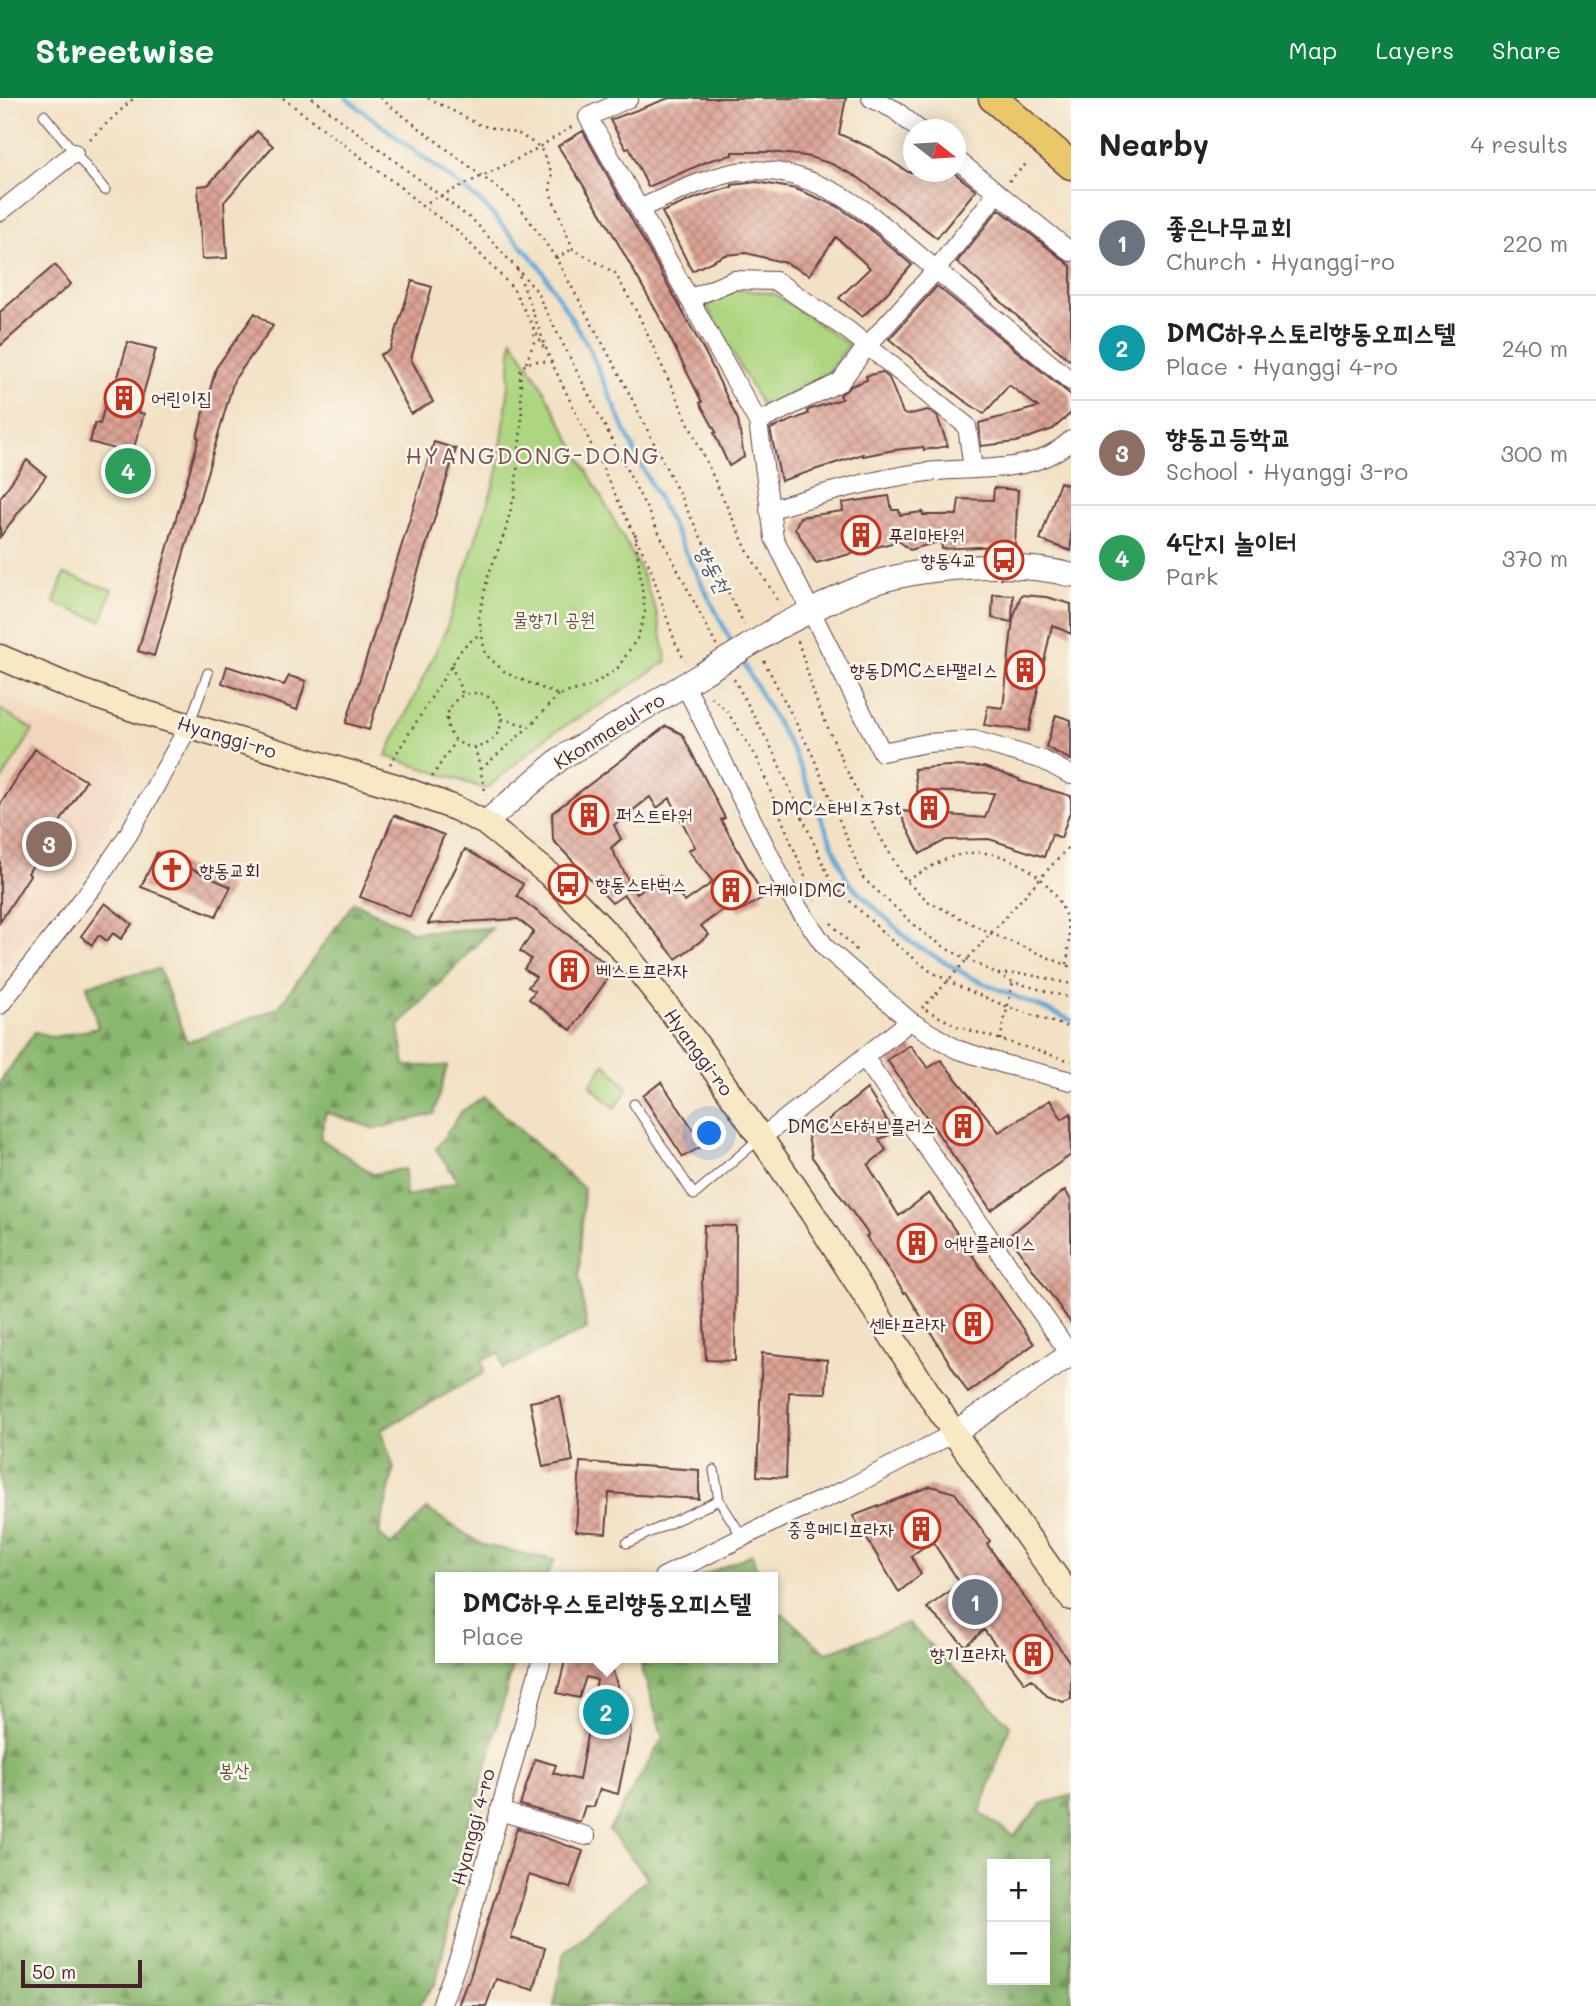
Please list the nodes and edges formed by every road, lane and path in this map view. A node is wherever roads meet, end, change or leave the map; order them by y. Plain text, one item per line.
1 (134, 98) edge
2 (283, 98) edge
3 (312, 98) edge
4 (380, 98) edge
5 (428, 98) edge
6 (629, 98) edge
7 (871, 98) edge
8 (993, 98) edge
9 (44, 115) dead end
10 (588, 117) junction
11 (906, 119) edge
12 (90, 139) dead end
13 (540, 147) junction
14 (74, 153) junction
15 (1027, 163) dead end
16 (1071, 165) edge
17 (966, 167) edge
18 (105, 190) dead end
19 (997, 193) junction
20 (422, 206) junction
21 (639, 209) junction
22 (0, 212) edge
23 (573, 249) junction
24 (1071, 252) edge
25 (556, 258) junction
26 (515, 266) junction
27 (936, 270) junction
28 (689, 299) junction
29 (533, 327) junction
30 (867, 346) junction
31 (551, 362) junction
32 (526, 363) junction
33 (1071, 381) edge
34 (758, 422) junction
35 (1071, 440) edge
36 (973, 469) junction
37 (769, 510) junction
38 (635, 534) junction
39 (1071, 575) edge
40 (811, 612) junction
41 (786, 624) junction
42 (746, 627) dead end
43 (481, 633) junction
44 (716, 644) dead end
45 (758, 651) dead end
46 (0, 657) edge
47 (451, 665) junction
48 (208, 673) dead end
49 (695, 678) junction
50 (735, 680) dead end
51 (463, 695) junction
52 (558, 695) junction
53 (502, 719) junction
54 (189, 726) junction
55 (530, 726) junction
56 (455, 741) junction
57 (475, 747) junction
58 (389, 766) dead end
59 (481, 769) junction
60 (1071, 775) edge
61 (429, 781) dead end
62 (486, 811) junction
63 (1071, 844) edge
64 (1040, 878) junction
65 (906, 881) junction
66 (819, 911) dead end
67 (829, 921) dead end
68 (990, 933) junction
69 (857, 951) dead end
70 (1069, 966) edge
71 (997, 974) junction
72 (1013, 982) junction
73 (1071, 984) edge
74 (1071, 998) edge
75 (914, 1000) dead end
76 (0, 1005) edge
77 (1008, 1007) junction
78 (916, 1015) junction
79 (1071, 1028) edge
80 (999, 1040) junction
81 (864, 1057) junction
82 (1071, 1061) edge
83 (1071, 1081) edge
84 (634, 1104) dead end
85 (761, 1138) junction
86 (1070, 1354) edge
87 (954, 1433) junction
88 (714, 1470) dead end
89 (719, 1500) junction
90 (743, 1538) junction
91 (627, 1543) dead end
92 (673, 1572) edge
93 (1071, 1598) edge
94 (541, 1663) edge
95 (499, 1811) junction
96 (586, 1836) dead end
97 (441, 2006) edge

1 - 12 path
2 - 20 path
3 - 26 path
4 - 25 path
5 - 13 path
6 - 10 street
7 - 11 street
8 - 16 main road
9 - 14 lane
10 - 13 path
10 - 21 street
13 - 20 path, bridge
13 - 23 path
14 - 18 lane
14 - 22 street
15 - 19 path
17 - 19 street
19 - 24 street
19 - 27 street
20 - 29 path
21 - 27 street
21 - 28 street
23 - 25 path
23 - 41 path
25 - 42 path
26 - 31 path
26 - 44 path
27 - 30 street
27 - 33 street
28 - 30 street
28 - 34 street
29 - 31 path
29 - 32 path
30 - 34 street
30 - 36 street
31 - 32 path
31 - 38 path
32 - 43 path
34 - 37 street
35 - 36 street
36 - 37 street
37 - 40 street
38 - 49 path
38 - 52 path
39 - 40 street
40 - 41 street
40 - 60 street
41 - 49 street, Kkonmaeul-ro, bridge
41 - 65 path
43 - 47 path
43 - 52 path
45 - 71 path
46 - 54 main road, Hyanggi-ro
47 - 51 path
47 - 58 path
48 - 54 lane
49 - 62 street, Kkonmaeul-ro
49 - 66 path
49 - 78 street
50 - 77 path
51 - 53 path
51 - 56 path
52 - 55 path
53 - 55 path
53 - 57 path
54 - 62 main road, Hyanggi-ro
54 - 76 street
55 - 59 path
56 - 57 path
56 - 61 path
57 - 59 path
59 - 62 path
62 - 85 main road, Hyanggi-ro
63 - 64 path
64 - 65 path
64 - 68 path
64 - 70 path
65 - 68 path
67 - 69 path
68 - 70 path
68 - 78 path, bridge
71 - 72 path
71 - 73 path
72 - 74 path
72 - 77 path
75 - 78 path
77 - 79 path
77 - 80 path
78 - 80 path
78 - 81 street
78 - 83 street
80 - 82 path
81 - 85 street
81 - 86 street
84 - 85 lane
85 - 87 main road, Hyanggi-ro
86 - 87 street
87 - 90 street
87 - 93 main road, Hyanggi-ro
88 - 89 lane
89 - 90 lane
89 - 91 lane
90 - 92 street
94 - 95 street, Hyanggi 4-ro
95 - 96 street
95 - 97 street, Hyanggi 4-ro

